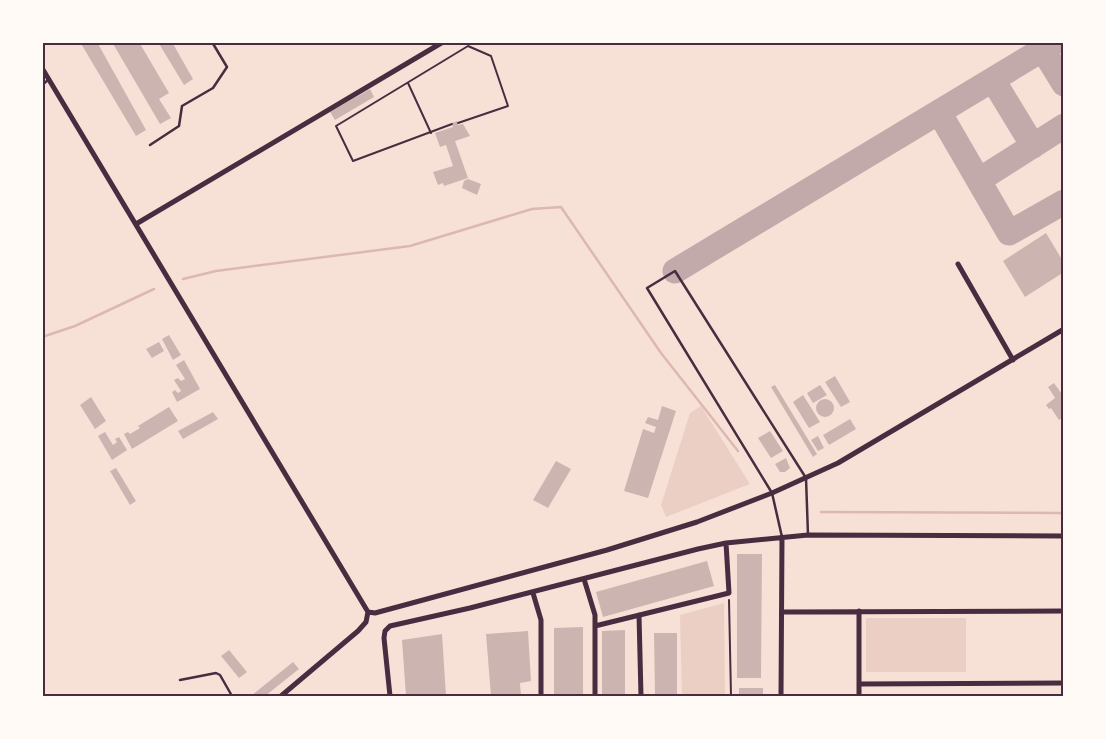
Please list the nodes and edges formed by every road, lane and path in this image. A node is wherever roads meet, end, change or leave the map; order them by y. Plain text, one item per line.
1 (212, 42) edge
2 (442, 42) edge
3 (42, 68) edge
4 (50, 80) junction
5 (408, 83) junction
6 (42, 85) edge
7 (458, 123) dead end
8 (452, 124) dead end
9 (431, 133) junction
10 (150, 145) dead end
11 (136, 224) junction
12 (958, 264) dead end
13 (1064, 329) edge
14 (1013, 360) junction
15 (806, 478) junction
16 (772, 493) junction
17 (808, 535) junction
18 (1064, 536) edge
19 (782, 537) junction
20 (726, 543) junction
21 (584, 579) junction
22 (533, 593) junction
23 (729, 593) junction
24 (859, 611) junction
25 (1064, 611) edge
26 (368, 612) junction
27 (783, 612) junction
28 (640, 616) junction
29 (595, 626) junction
30 (180, 680) dead end
31 (1064, 683) edge
32 (859, 684) junction
33 (232, 696) edge
34 (281, 696) edge
35 (390, 696) edge
36 (541, 696) edge
37 (595, 696) edge
38 (641, 696) edge
39 (731, 696) edge
40 (781, 696) edge
41 (859, 696) edge

1 - 10 lane
2 - 11 street
3 - 4 street
4 - 6 lane
4 - 11 street
5 - 7 path
5 - 9 path
5 - 9 path
8 - 9 path
11 - 26 street
12 - 14 street
13 - 14 street
14 - 15 street
15 - 16 street
15 - 16 lane
15 - 17 lane
16 - 19 lane
16 - 26 street
17 - 18 street
17 - 19 street
19 - 20 street
19 - 27 street
20 - 21 street
20 - 23 street
21 - 22 street
21 - 29 street
22 - 35 street
22 - 36 street
23 - 28 street
23 - 39 path
24 - 25 street
24 - 27 street
24 - 32 street
26 - 34 street
27 - 40 street
28 - 29 street
28 - 38 street
29 - 37 street
30 - 33 lane
31 - 32 street
32 - 41 street

